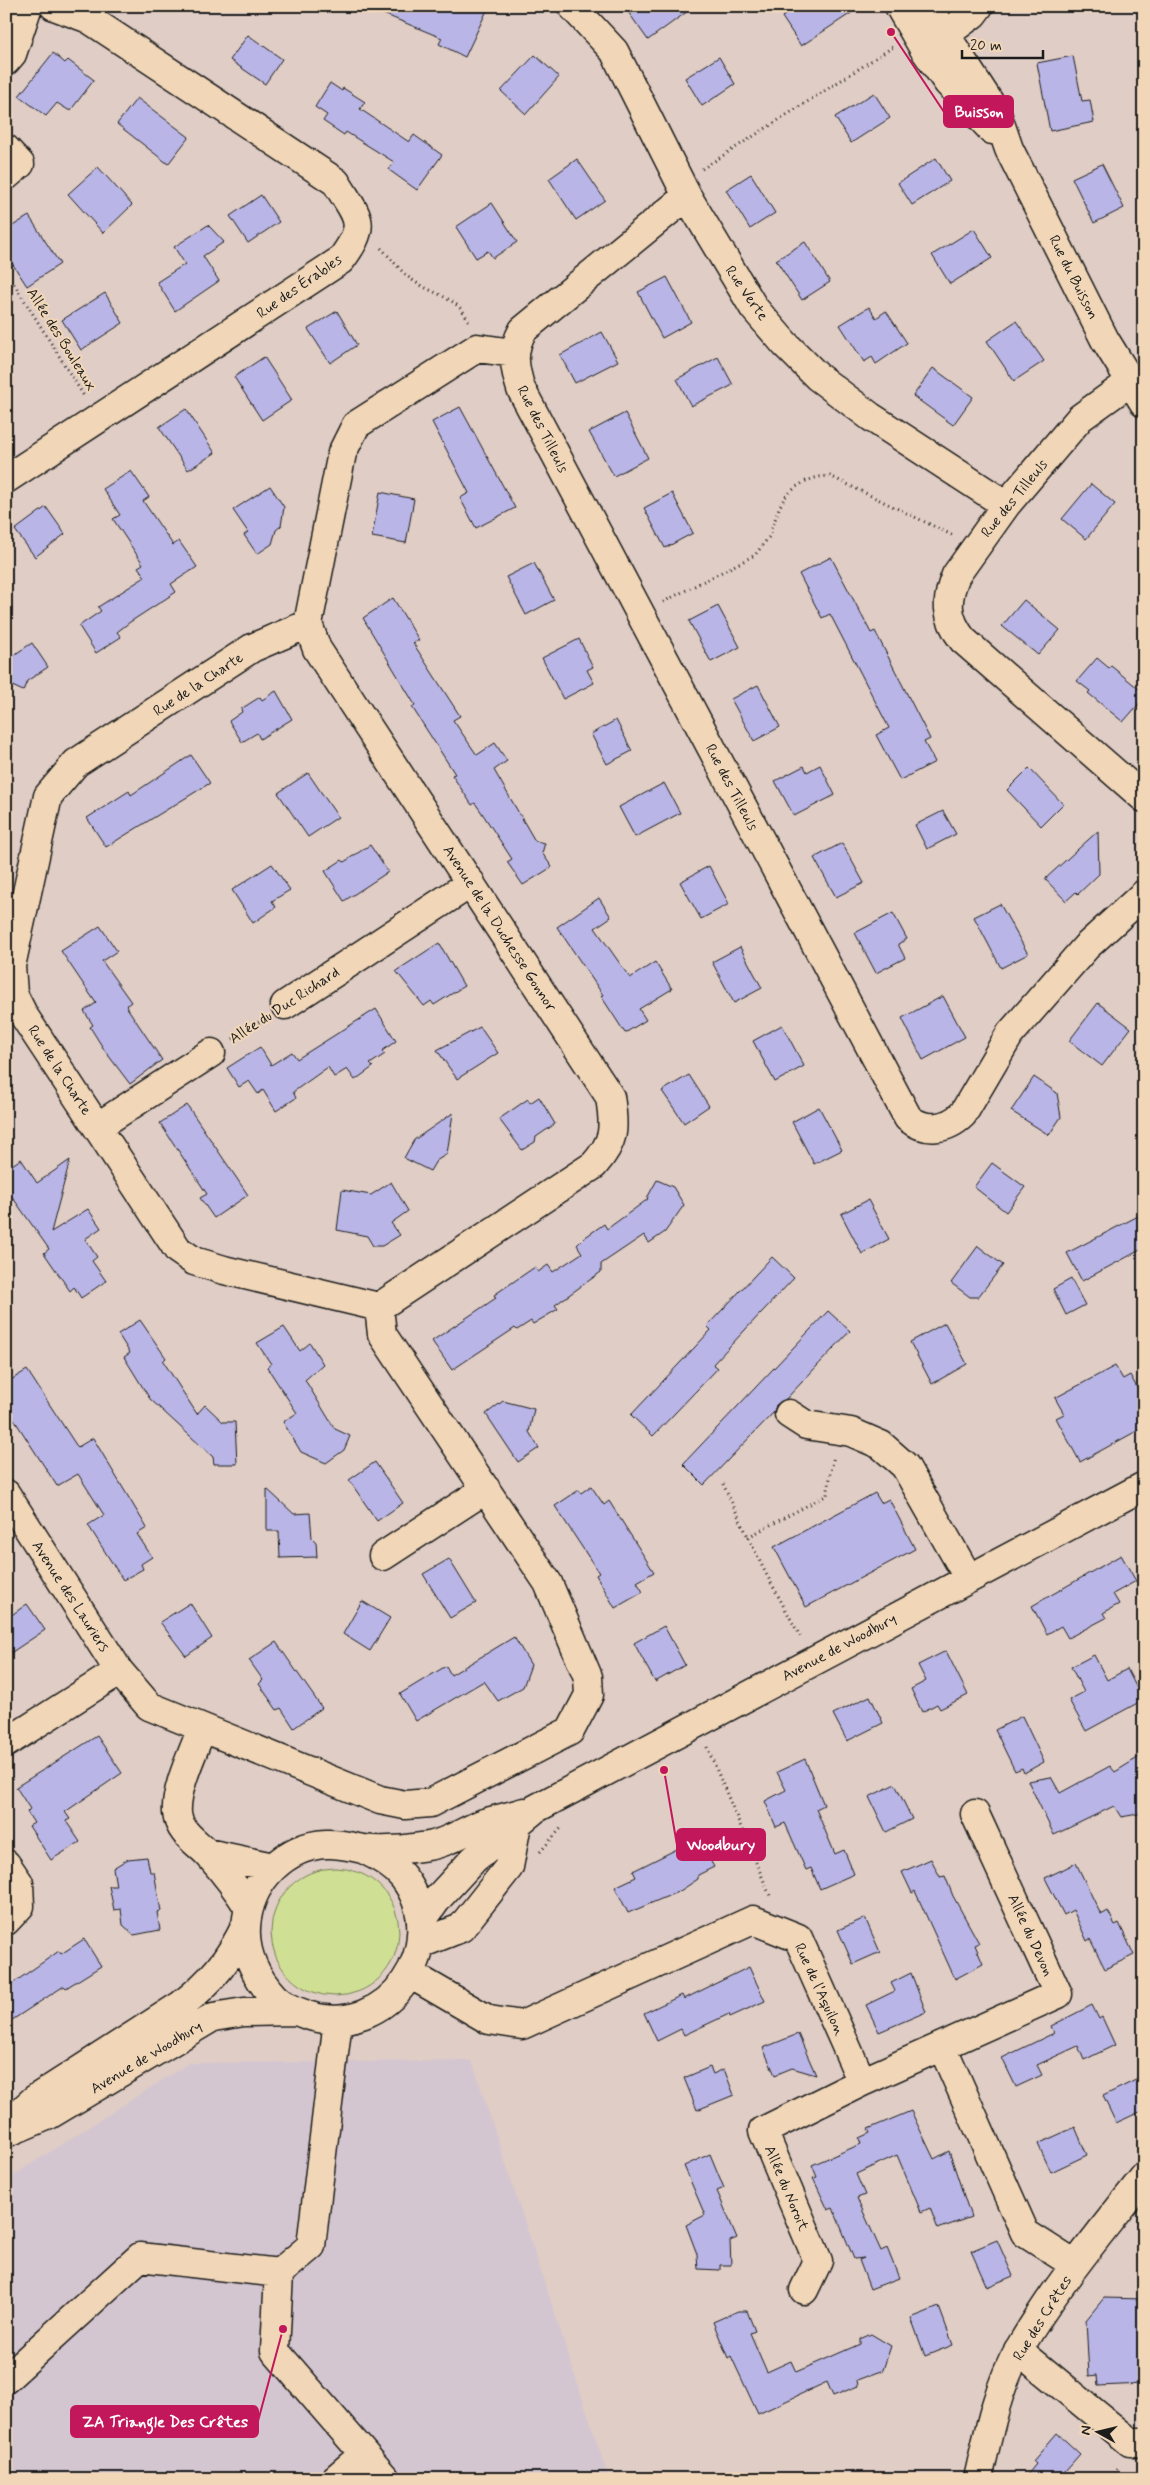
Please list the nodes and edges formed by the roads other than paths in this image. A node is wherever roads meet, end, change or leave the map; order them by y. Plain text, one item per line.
1 (28, 6) edge
2 (54, 6) edge
3 (572, 6) edge
4 (899, 6) edge
5 (927, 6) edge
6 (979, 6) edge
7 (934, 43) junction
8 (6, 62) edge
9 (6, 149) edge
10 (6, 176) edge
11 (684, 190) junction
12 (514, 353) junction
13 (1137, 392) edge
14 (6, 479) edge
15 (1006, 505) junction
16 (308, 624) junction
17 (1144, 798) edge
18 (471, 883) junction
19 (1144, 894) edge
20 (285, 1005) road end
21 (211, 1053) road end
22 (97, 1127) junction
23 (379, 1307) junction
24 (789, 1414) dead end
25 (1144, 1486) edge
26 (486, 1489) junction
27 (6, 1494) edge
28 (383, 1556) dead end
29 (969, 1579) junction
30 (120, 1671) junction
31 (202, 1728) junction
32 (6, 1743) edge
33 (974, 1814) dead end
34 (526, 1817) junction
35 (363, 1849) junction
36 (207, 1853) junction
37 (6, 1864) edge
38 (273, 1867) junction
39 (247, 1916) junction
40 (6, 1921) edge
41 (421, 1933) junction
42 (410, 1974) junction
43 (295, 2011) junction
44 (338, 2020) junction
45 (942, 2046) junction
46 (862, 2082) junction
47 (6, 2125) edge
48 (6, 2133) edge
49 (1144, 2177) edge
50 (1075, 2265) junction
51 (279, 2273) junction
52 (804, 2290) dead end
53 (1018, 2350) junction
54 (6, 2379) edge
55 (1144, 2442) edge
56 (364, 2454) junction
57 (335, 2479) edge
58 (386, 2479) edge
59 (978, 2479) edge

1 - 8 street
2 - 14 street, Rue des Érables
3 - 11 street, Rue Verte
4 - 7 street, Rue du Buisson
5 - 7 street, Rue du Buisson
6 - 7 street
7 - 13 street, Rue du Buisson
9 - 10 street
11 - 12 street, Rue des Tilleuls
11 - 15 street, Rue Verte
12 - 16 street
12 - 19 street, Rue des Tilleuls
13 - 15 street, Rue des Tilleuls
15 - 17 street, Rue des Tilleuls
16 - 18 street, Avenue de la Duchesse Gonnor
16 - 22 street, Rue de la Charte
18 - 20 street, Allée du Duc Richard
18 - 23 street, Avenue de la Duchesse Gonnor
21 - 22 street, Allée du Duc Richard
22 - 23 street, Rue de la Charte
23 - 26 street
24 - 29 street
25 - 29 street, Avenue de Woodbury
26 - 28 street
26 - 31 street, Avenue des Lauriers
27 - 30 street, Avenue des Lauriers
29 - 34 street, Avenue de Woodbury
30 - 31 street, Avenue des Lauriers
30 - 32 street
31 - 36 street
33 - 45 street, Allée du Devon
34 - 35 street, Avenue de Woodbury
34 - 41 street, Avenue de Woodbury
34 - 41 street
35 - 38 street, Avenue de Woodbury
35 - 41 street, Avenue de Woodbury
36 - 38 street
36 - 39 street
37 - 40 street
38 - 39 street, Avenue de Woodbury
39 - 43 street, Avenue de Woodbury
39 - 47 street, Avenue de Woodbury
41 - 42 street, Avenue de Woodbury
42 - 44 street, Avenue de Woodbury
42 - 46 street, Rue de l'Aquilon
43 - 44 street, Avenue de Woodbury
43 - 48 street, Avenue de Woodbury
44 - 51 street
45 - 46 street
45 - 50 street
46 - 52 street, Allée du Noroit
49 - 50 street, Rue des Crêtes
50 - 53 street, Rue des Crêtes
51 - 54 street
51 - 56 street
53 - 55 street
53 - 59 street, Rue des Crêtes
56 - 57 street
56 - 58 street

